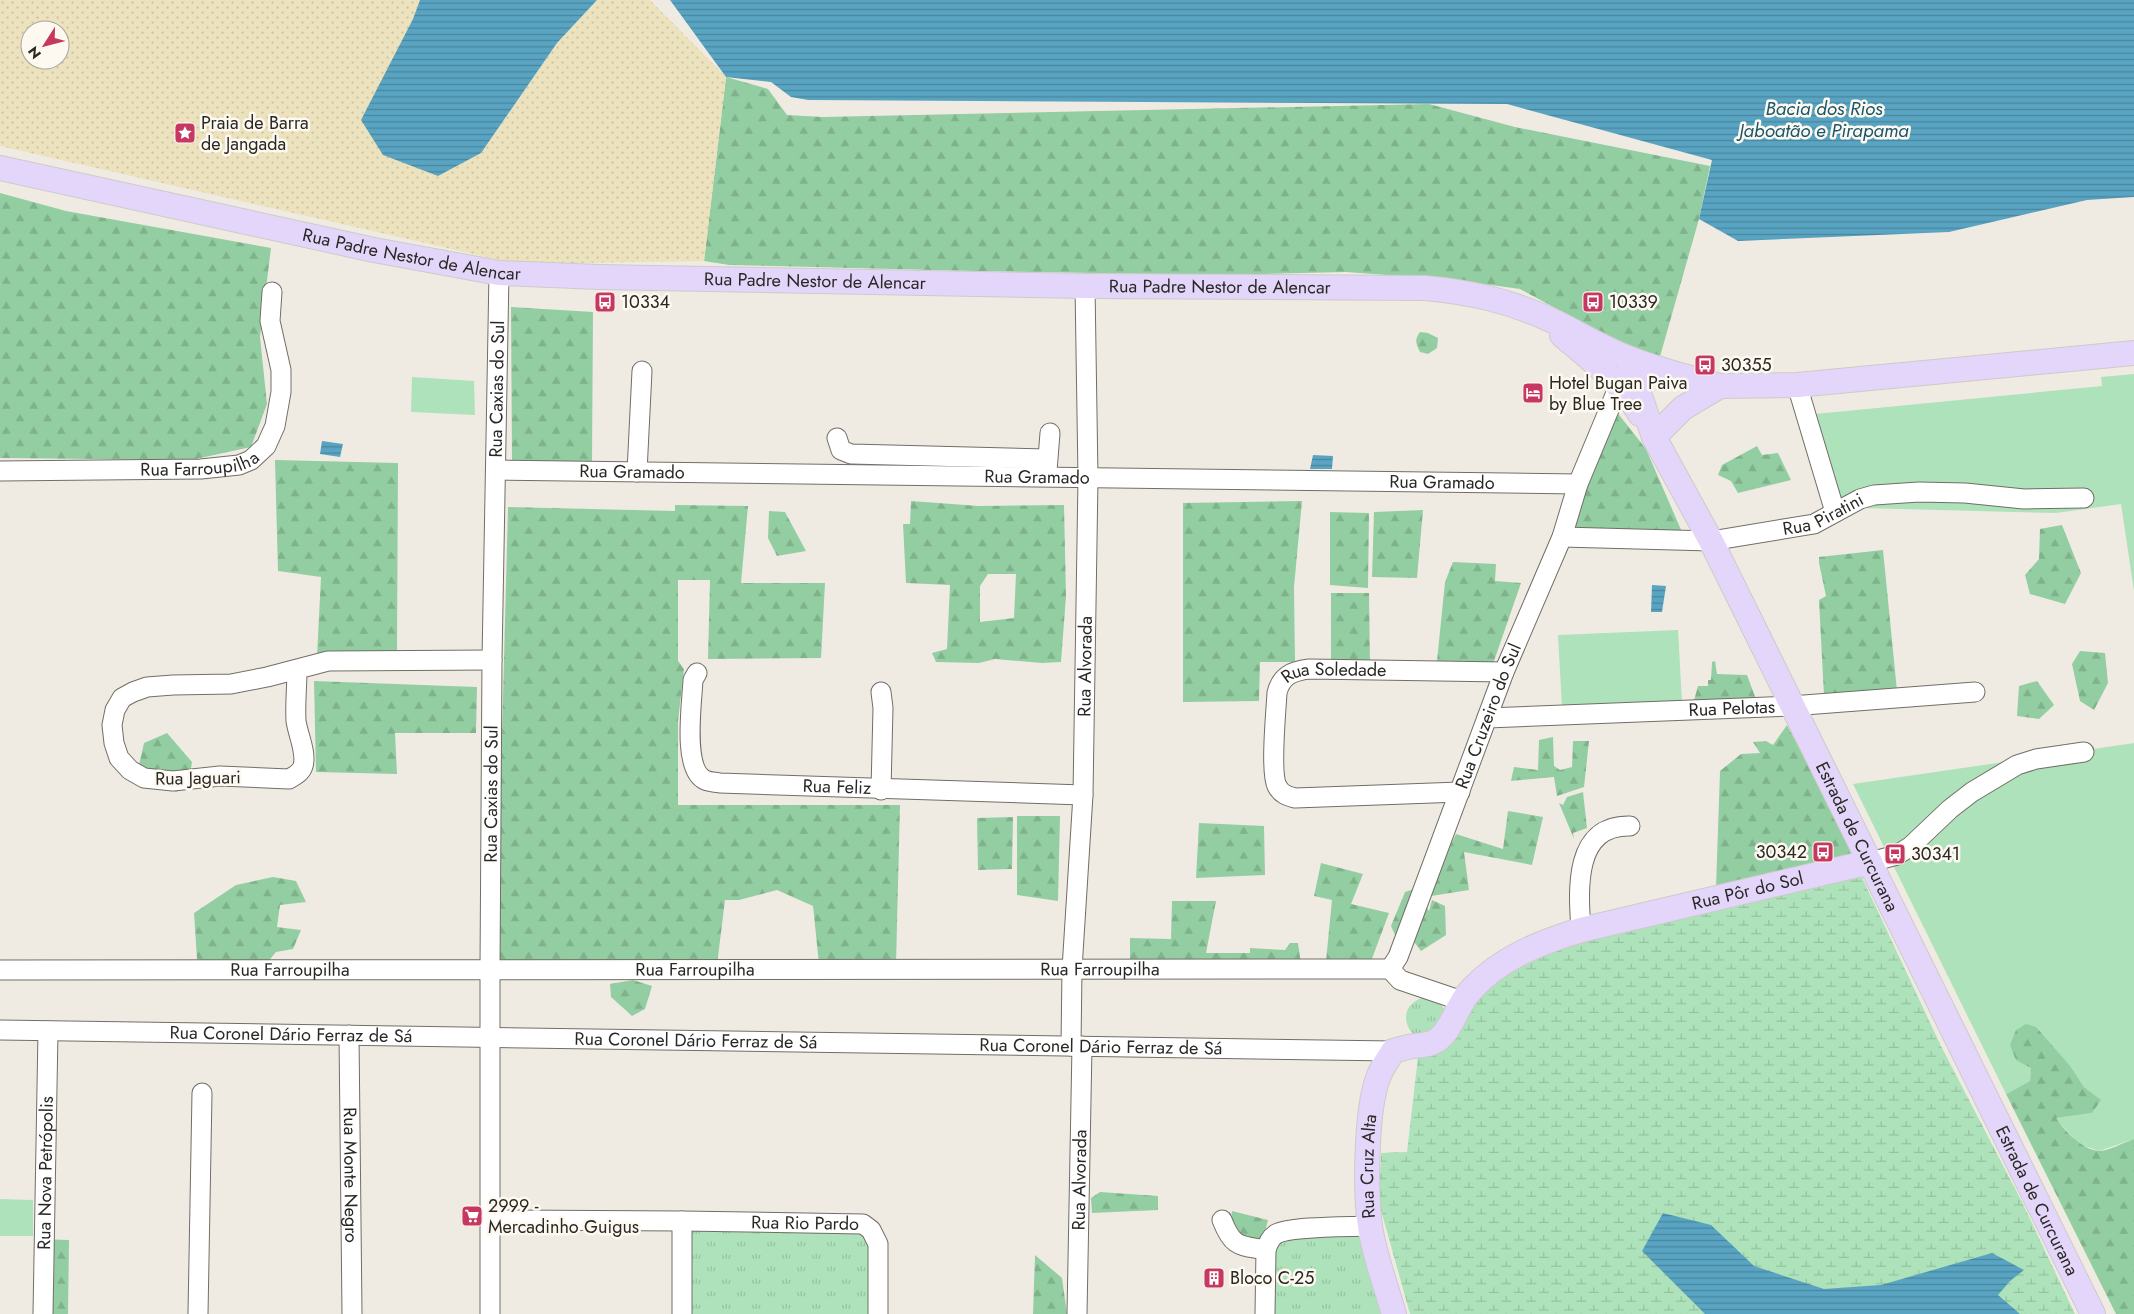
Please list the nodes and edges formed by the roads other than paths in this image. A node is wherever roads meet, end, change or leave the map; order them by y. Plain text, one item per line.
1 (0, 168) edge
2 (499, 273) junction
3 (1085, 286) junction
4 (272, 292) dead end
5 (1535, 314) junction
6 (2134, 353) edge
7 (1627, 358) junction
8 (642, 371) dead end
9 (1797, 385) junction
10 (1720, 386) junction
11 (1618, 388) junction
12 (1050, 433) dead end
13 (1654, 437) junction
14 (837, 438) dead end
15 (1047, 468) junction
16 (496, 470) junction
17 (0, 471) edge
18 (638, 472) junction
19 (1088, 478) junction
20 (1578, 484) junction
21 (2084, 498) dead end
22 (1835, 512) junction
23 (1562, 538) junction
24 (1711, 541) junction
25 (492, 660) junction
26 (297, 670) junction
27 (1504, 672) junction
28 (697, 673) dead end
29 (881, 692) dead end
30 (1975, 692) dead end
31 (1791, 706) junction
32 (1487, 718) junction
33 (2084, 752) dead end
34 (881, 790) junction
35 (1460, 792) junction
36 (1083, 796) junction
37 (1630, 826) dead end
38 (1870, 862) junction
39 (1581, 930) junction
40 (490, 969) junction
41 (1072, 969) junction
42 (1390, 969) junction
43 (0, 970) edge
44 (1462, 1001) junction
45 (0, 1030) edge
46 (48, 1031) junction
47 (349, 1035) junction
48 (490, 1038) junction
49 (1076, 1046) junction
50 (1393, 1051) junction
51 (202, 1093) dead end
52 (490, 1220) junction
53 (1222, 1220) dead end
54 (682, 1221) junction
55 (1370, 1226) junction
56 (1266, 1250) junction
57 (43, 1314) edge
58 (198, 1314) edge
59 (352, 1314) edge
60 (490, 1314) edge
61 (682, 1314) edge
62 (878, 1314) edge
63 (1077, 1314) edge
64 (1265, 1314) edge
65 (1394, 1314) edge
66 (2093, 1314) edge

1 - 2 main road, Rua Padre Nestor de Alencar
2 - 3 main road, Rua Padre Nestor de Alencar
2 - 16 street, Rua Caxias do Sul
3 - 5 main road, Rua Padre Nestor de Alencar
3 - 19 street, Rua Alvorada
4 - 17 street, Rua Farroupilha
5 - 7 main road, Rua Padre Nestor de Alencar
5 - 11 main road
6 - 9 main road
7 - 10 main road, Rua Padre Nestor de Alencar
7 - 13 main road, Estrada de Curcurana
8 - 18 street
9 - 10 main road
9 - 22 street
10 - 13 main road
11 - 13 main road
11 - 20 street, Rua Cruzeiro do Sul
12 - 15 street
13 - 24 main road, Estrada de Curcurana
14 - 15 street
15 - 18 street, Rua Gramado
15 - 19 street, Rua Gramado
16 - 18 street, Rua Gramado
16 - 25 street, Rua Caxias do Sul
19 - 20 street, Rua Gramado
19 - 36 street, Rua Alvorada
20 - 23 street, Rua Cruzeiro do Sul
21 - 22 street, Rua Piratini
22 - 24 street, Rua Piratini
23 - 24 street, Rua Piratini
23 - 27 street, Rua Cruzeiro do Sul
24 - 31 main road, Estrada de Curcurana
25 - 26 street, Rua Jaguari
25 - 40 street, Rua Caxias do Sul
26 - 26 street, Rua Jaguari
27 - 32 street, Rua Cruzeiro do Sul
27 - 35 street, Rua Soledade
28 - 34 street, Rua Feliz
29 - 34 street
30 - 31 street, Rua Pelotas
31 - 32 street, Rua Pelotas
31 - 38 main road, Estrada de Curcurana
32 - 35 street, Rua Cruzeiro do Sul
33 - 38 street, Rua Pôr do Sol
34 - 36 street, Rua Feliz
35 - 42 street, Rua Cruzeiro do Sul
36 - 41 street, Rua Alvorada
37 - 39 street
38 - 39 main road, Rua Pôr do Sol
38 - 66 main road, Estrada de Curcurana
39 - 44 main road, Rua Pôr do Sol
40 - 41 street, Rua Farroupilha
40 - 43 street, Rua Farroupilha
40 - 48 street, Rua Caxias do Sul
41 - 42 street, Rua Farroupilha
41 - 49 street, Rua Alvorada
42 - 44 street
44 - 50 main road, Rua Pôr do Sol
45 - 46 street, Rua Coronel Dário Ferraz de Sá
46 - 47 street, Rua Coronel Dário Ferraz de Sá
46 - 57 street, Rua Nova Petrópolis
47 - 48 street, Rua Coronel Dário Ferraz de Sá
47 - 59 street, Rua Monte Negro
48 - 49 street, Rua Coronel Dário Ferraz de Sá
48 - 52 street, Rua Caxias do Sul
49 - 50 street, Rua Coronel Dário Ferraz de Sá
49 - 63 street, Rua Alvorada
50 - 55 main road, Rua Cruz Alta
51 - 58 street
52 - 54 street, Rua Rio Pardo
52 - 60 street, Rua Caxias do Sul
53 - 56 street
54 - 61 street
54 - 62 street, Rua Rio Pardo
55 - 56 street
55 - 65 main road, Rua Cruz Alta
56 - 64 street

